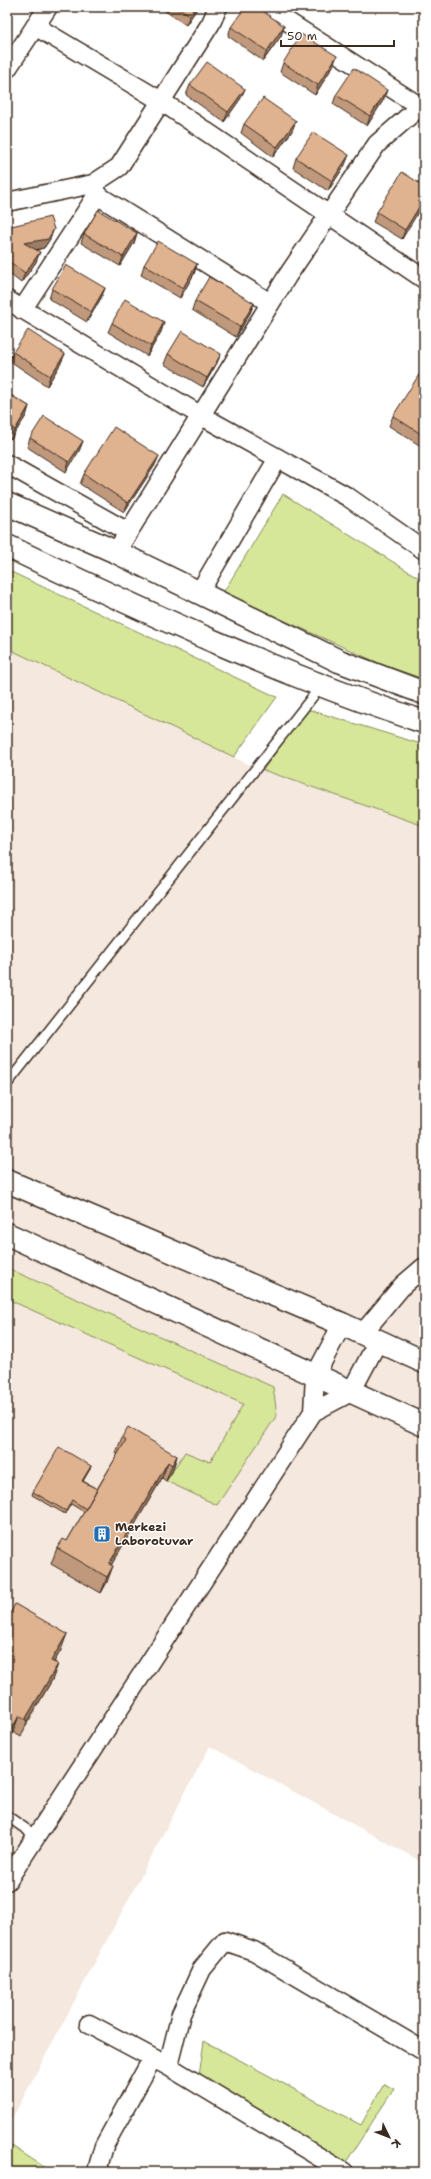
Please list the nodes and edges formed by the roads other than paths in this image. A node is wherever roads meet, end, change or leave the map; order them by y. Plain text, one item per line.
1 (48, 7) edge
2 (218, 7) edge
3 (265, 7) edge
4 (35, 26) junction
5 (7, 69) edge
6 (161, 101) junction
7 (423, 106) edge
8 (95, 189) junction
9 (7, 202) edge
10 (329, 213) junction
11 (424, 279) edge
12 (270, 304) junction
13 (14, 305) edge
14 (200, 415) junction
15 (278, 458) junction
16 (7, 464) edge
17 (7, 504) edge
18 (128, 532) junction
19 (7, 546) edge
20 (424, 550) edge
21 (116, 552) junction
22 (199, 593) junction
23 (321, 686) junction
24 (424, 693) edge
25 (424, 722) edge
26 (7, 1084) edge
27 (7, 1181) edge
28 (7, 1234) edge
29 (424, 1267) edge
30 (342, 1324) junction
31 (370, 1337) junction
32 (424, 1362) edge
33 (315, 1376) junction
34 (351, 1392) junction
35 (313, 1412) junction
36 (424, 1425) edge
37 (7, 1816) edge
38 (36, 1836) junction
39 (7, 1881) edge
40 (89, 2024) dead end
41 (424, 2051) edge
42 (160, 2063) junction
43 (101, 2172) edge
44 (344, 2172) edge

1 - 4 street
2 - 6 street
3 - 7 street
4 - 5 street
4 - 6 street
6 - 8 street
6 - 10 street
7 - 10 street
8 - 9 street
8 - 12 street
8 - 13 street
10 - 11 street
10 - 12 street
12 - 14 street
13 - 14 street
14 - 15 street
14 - 18 street
15 - 20 street
15 - 22 street
16 - 18 street
17 - 21 main road
18 - 21 street
19 - 23 main road
21 - 22 main road
22 - 24 main road
23 - 25 main road
23 - 26 lane
27 - 30 main road
28 - 33 main road
29 - 31 street
30 - 31 main road
30 - 33 street
31 - 32 main road
31 - 34 street
33 - 34 main road
33 - 35 street
34 - 35 street
34 - 36 main road
35 - 38 street
37 - 38 lane
38 - 39 street
40 - 42 street
41 - 42 street
42 - 43 street
42 - 44 street

